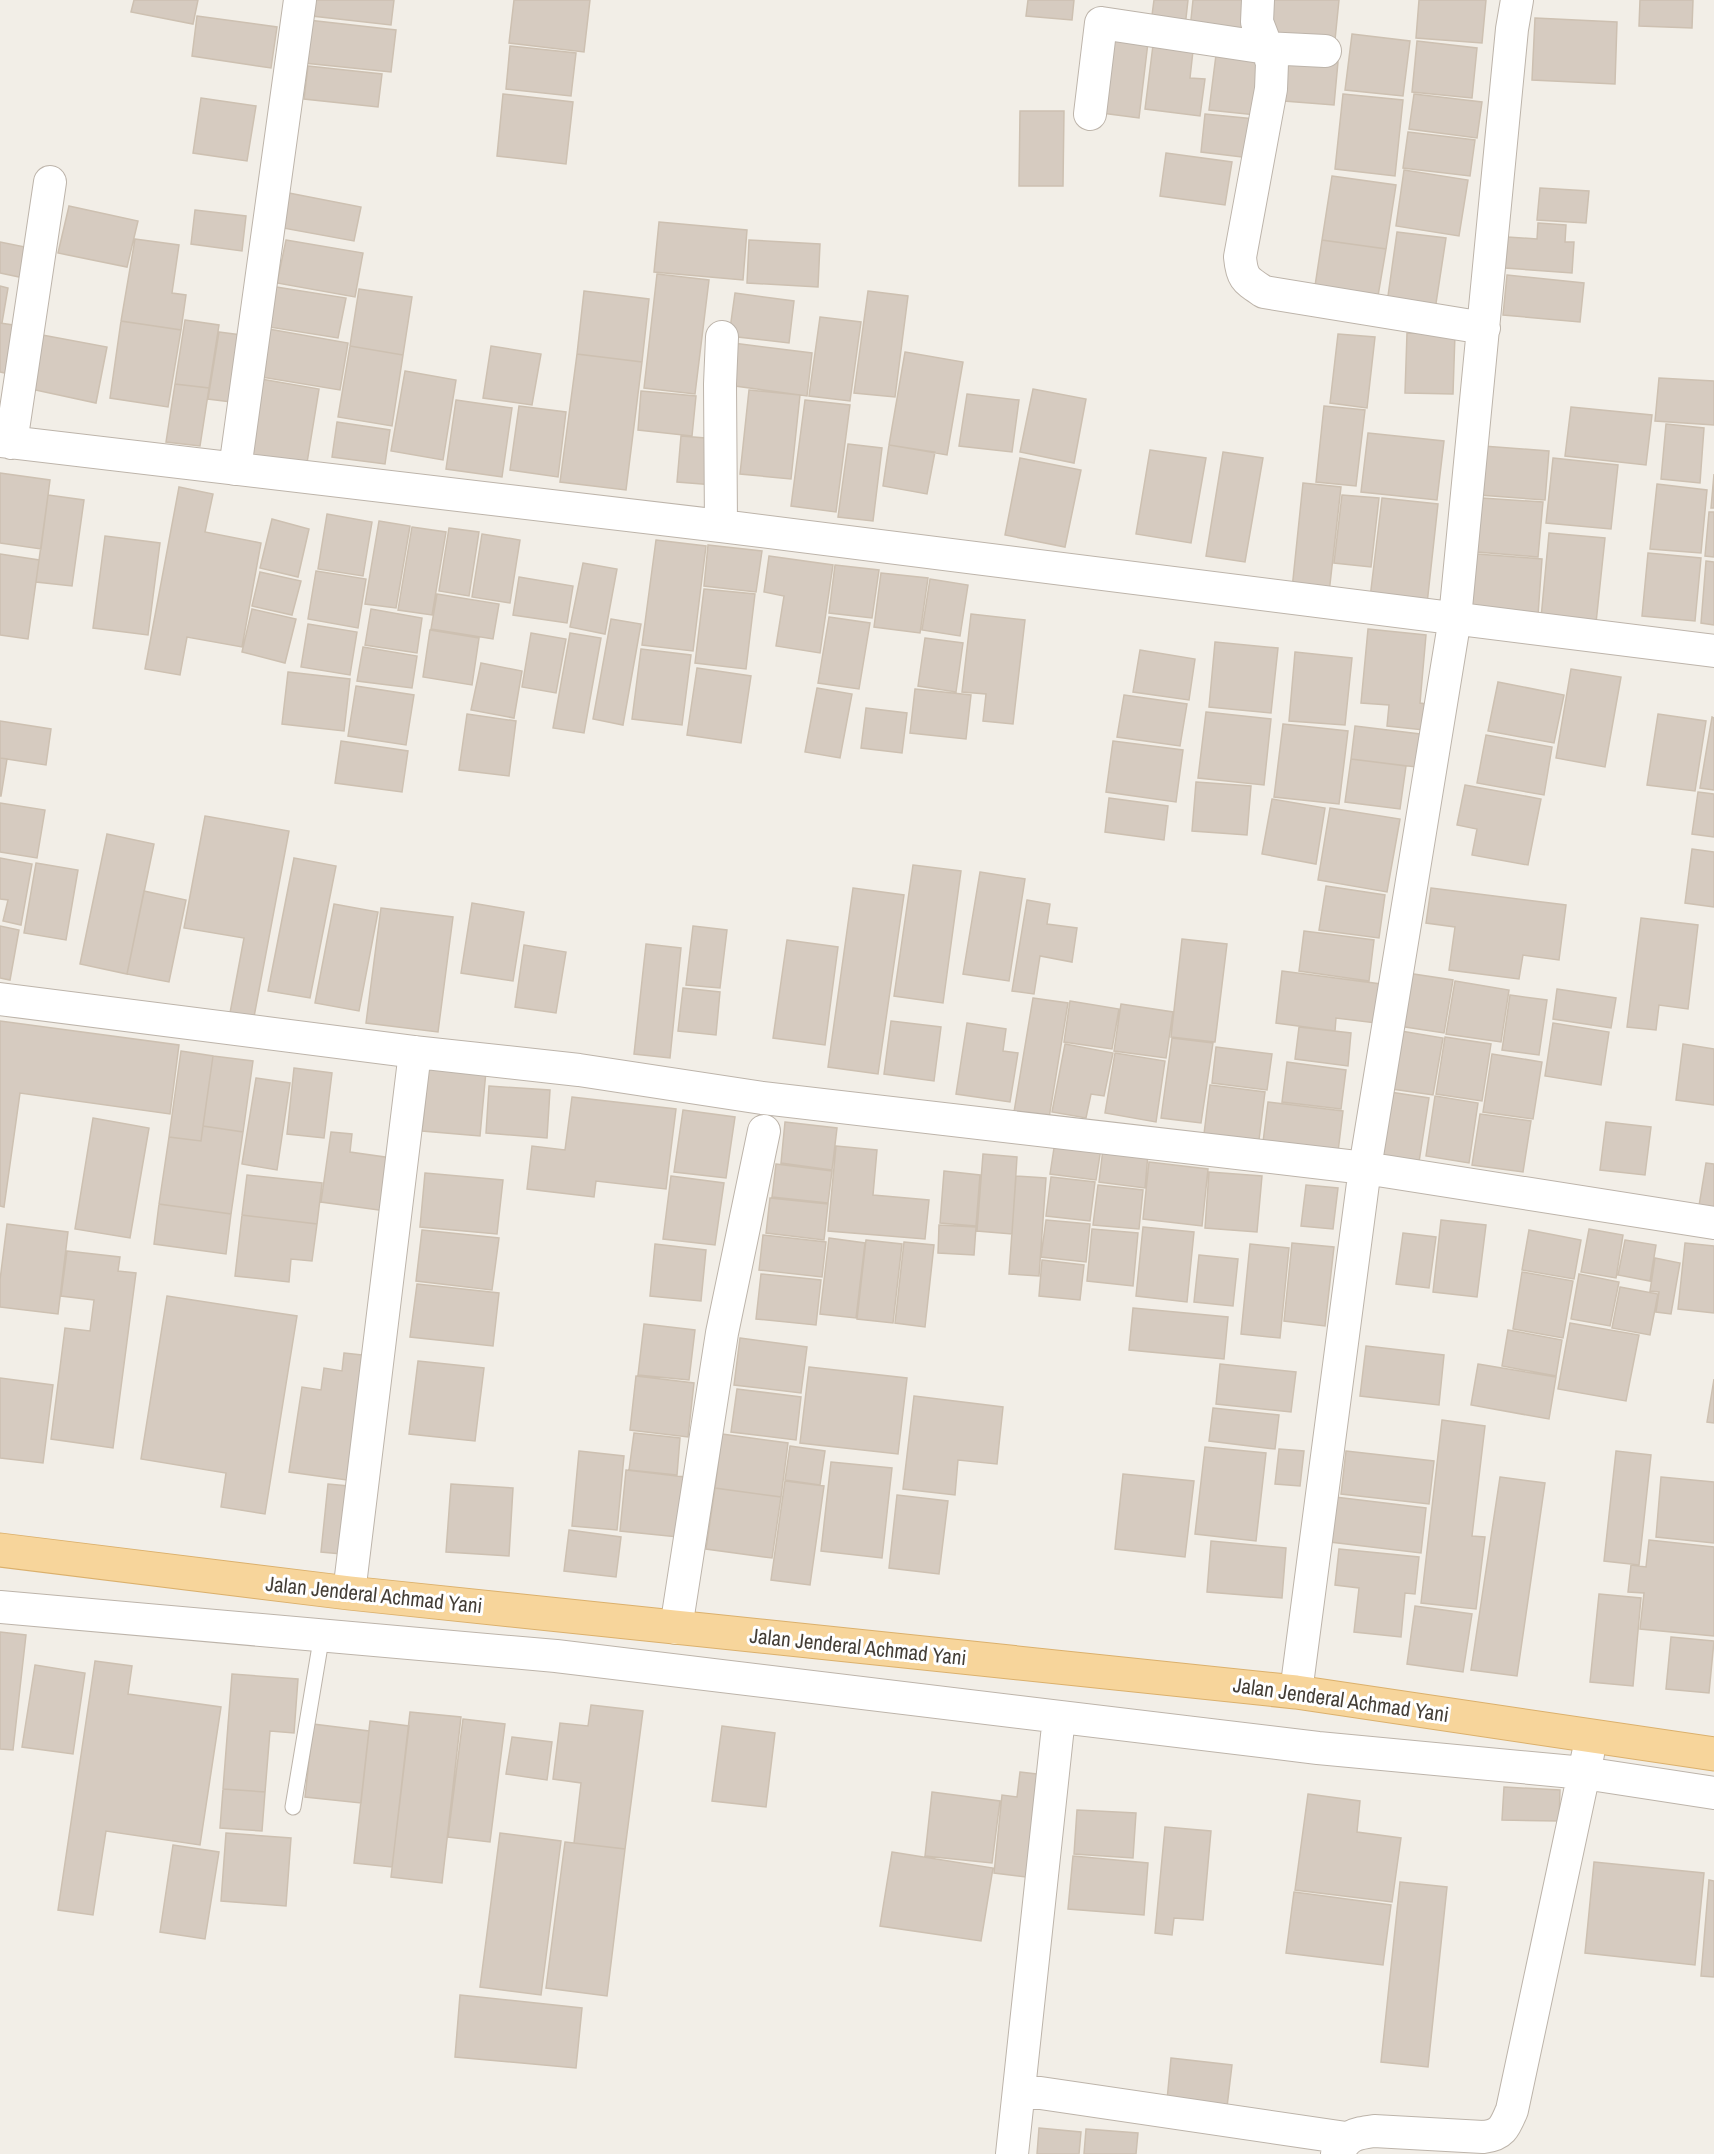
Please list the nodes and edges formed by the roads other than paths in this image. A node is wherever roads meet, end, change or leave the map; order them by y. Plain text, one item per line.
1 (300, 0) edge
2 (1258, 0) edge
3 (1517, 0) edge
4 (1102, 12) edge
5 (1267, 48) junction
6 (1325, 51) dead end
7 (1089, 114) dead end
8 (50, 182) dead end
9 (1484, 328) junction
10 (722, 337) dead end
11 (5, 442) edge
12 (235, 469) junction
13 (721, 526) junction
14 (1455, 618) junction
15 (1714, 651) edge
16 (0, 999) edge
17 (415, 1052) junction
18 (764, 1131) dead end
19 (1365, 1168) junction
20 (1714, 1223) edge
21 (0, 1550) edge
22 (349, 1593) junction
23 (0, 1607) edge
24 (676, 1628) junction
25 (322, 1634) junction
26 (1296, 1692) junction
27 (1059, 1717) junction
28 (1592, 1736) junction
29 (1714, 1754) edge
30 (1584, 1773) junction
31 (1714, 1793) edge
32 (293, 1808) dead end
33 (1020, 2090) junction
34 (1342, 2146) edge
35 (1012, 2154) edge

1 - 12 street
2 - 5 street
3 - 9 street
4 - 5 street
4 - 7 street
5 - 6 street
5 - 9 street
8 - 11 street
9 - 14 street
10 - 13 street
11 - 12 street
12 - 13 street
13 - 14 street
14 - 15 street
14 - 19 street
16 - 17 street
17 - 19 street
17 - 22 street
18 - 24 street
19 - 20 street
19 - 26 street
21 - 22 main road, Jalan Jenderal Achmad Yani
22 - 24 main road, Jalan Jenderal Achmad Yani
23 - 25 street
24 - 26 main road, Jalan Jenderal Achmad Yani
25 - 27 street
25 - 32 lane
26 - 28 main road, Jalan Jenderal Achmad Yani
27 - 30 street
27 - 33 street
28 - 29 main road, Jalan Jenderal Achmad Yani
28 - 30 street
30 - 31 street
30 - 34 street
33 - 34 street
33 - 35 street

